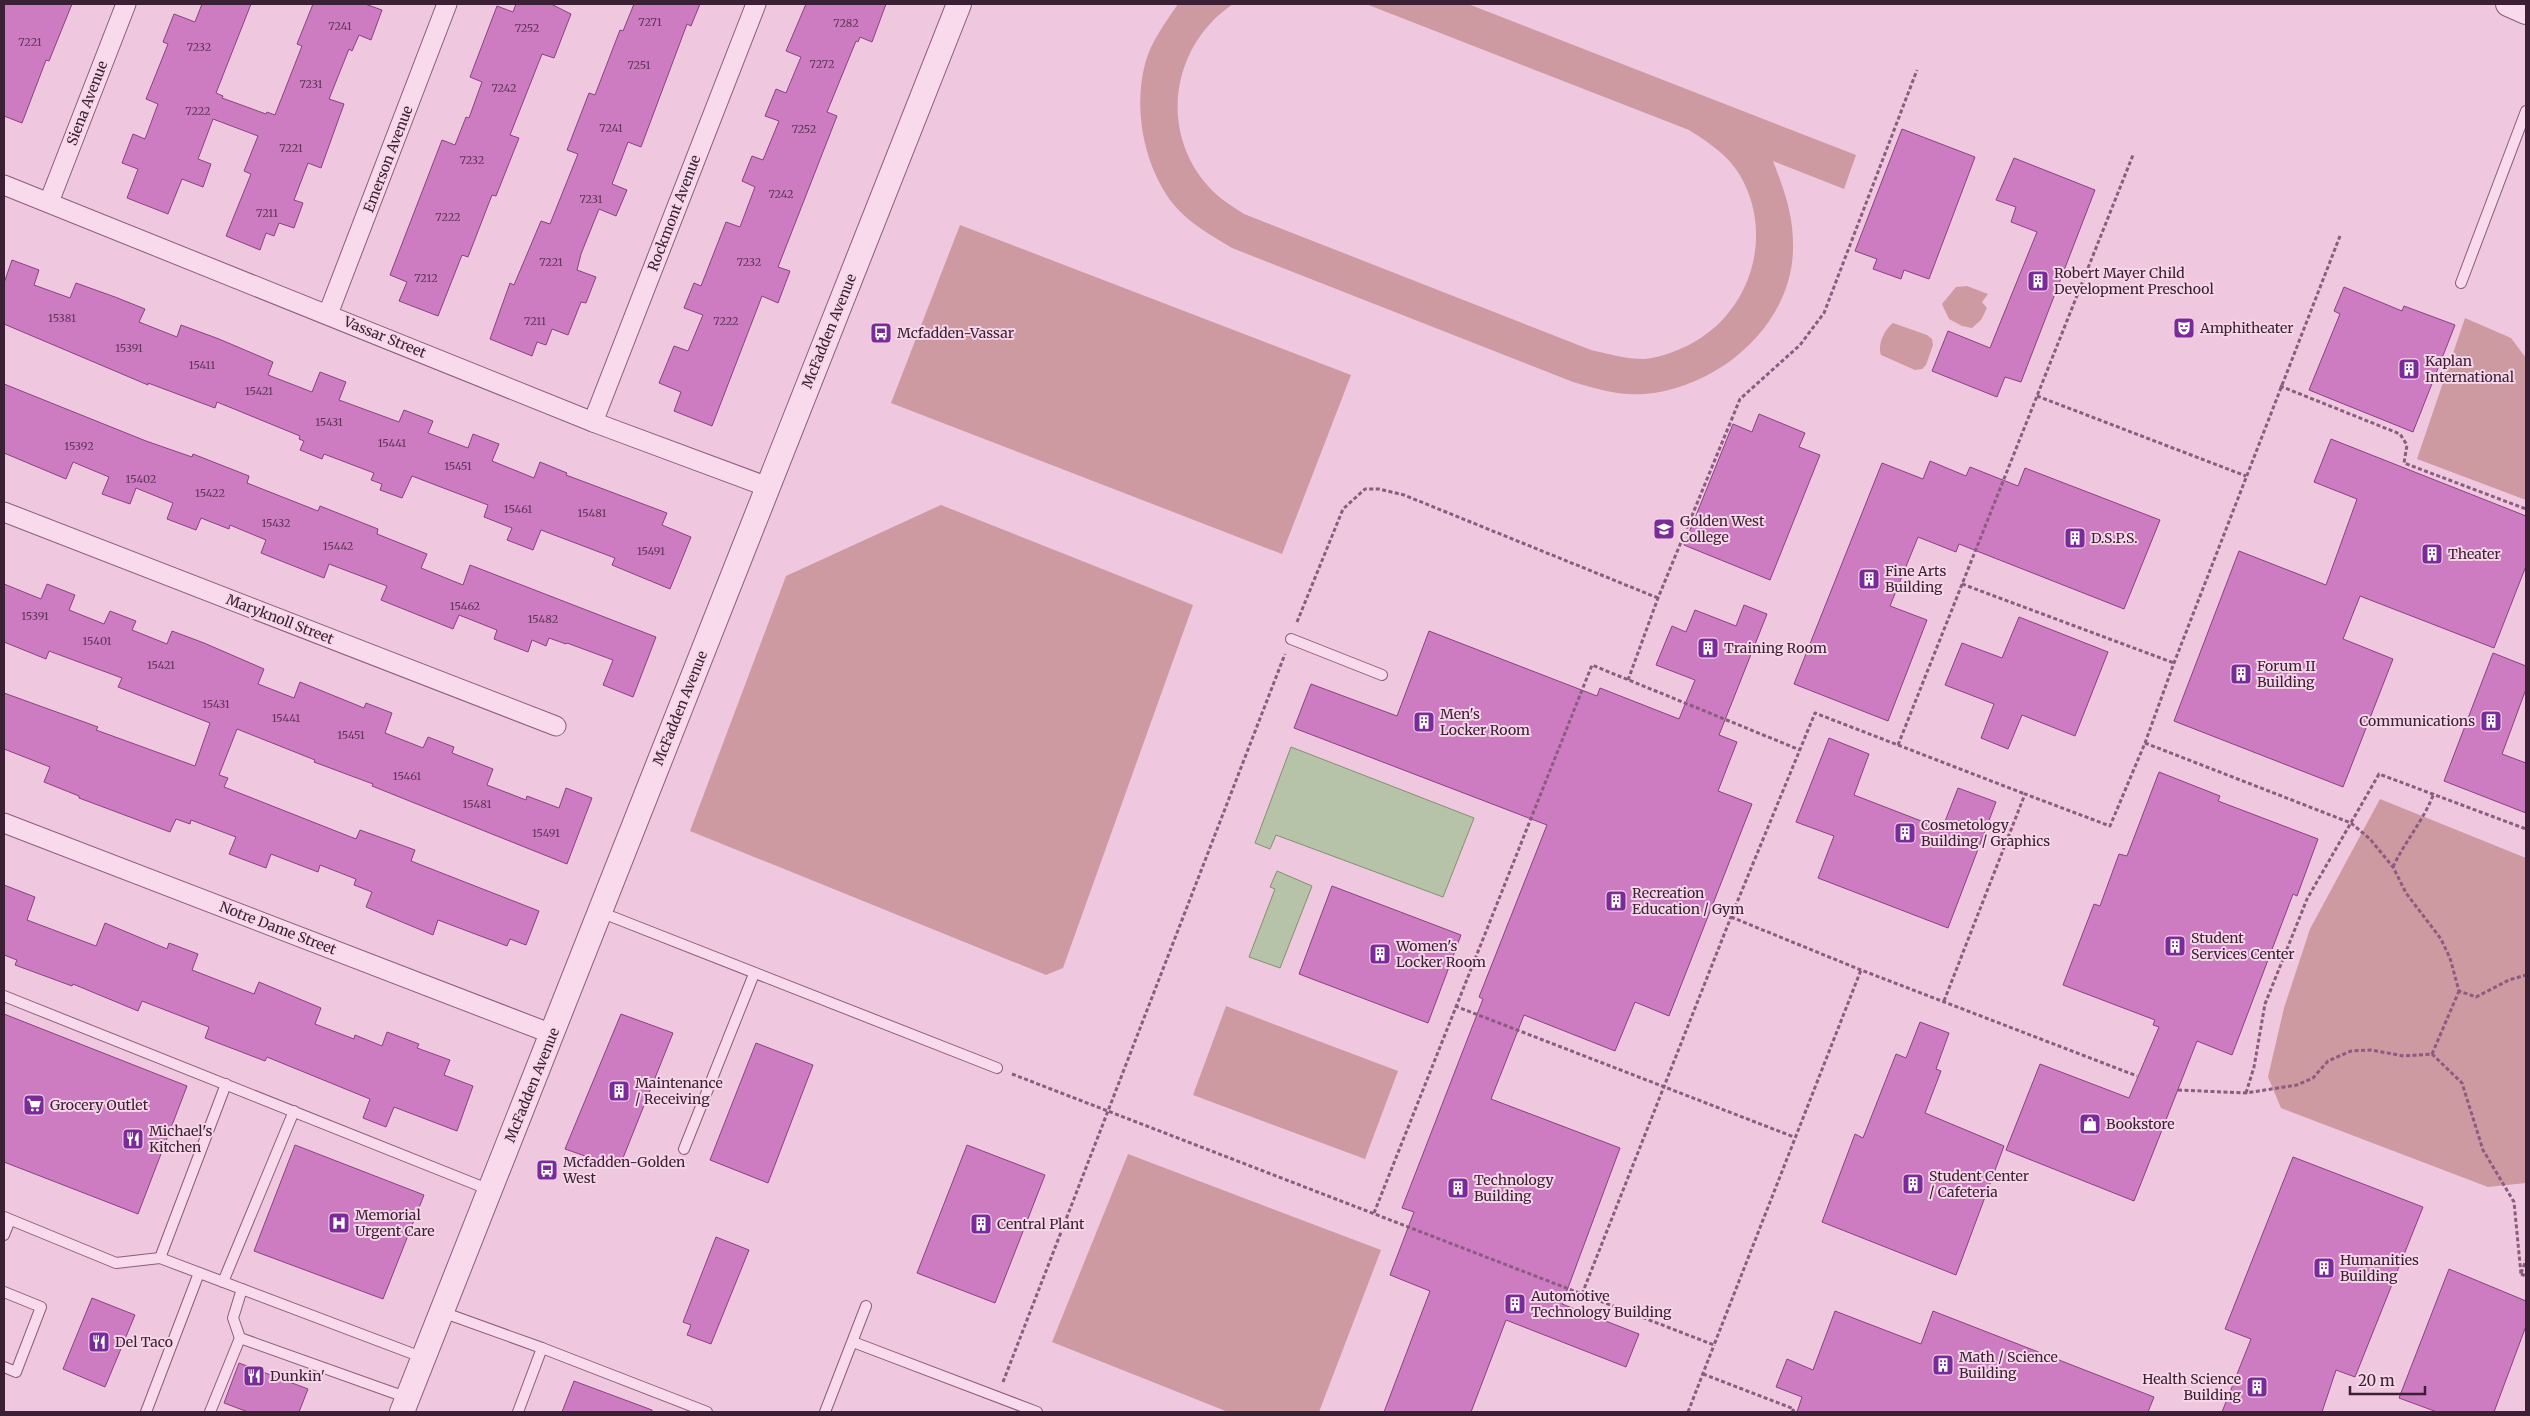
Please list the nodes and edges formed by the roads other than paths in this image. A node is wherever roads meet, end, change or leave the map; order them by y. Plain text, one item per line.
1 (126, 4) edge
2 (447, 4) edge
3 (756, 4) edge
4 (959, 4) edge
5 (2508, 4) edge
6 (2526, 12) edge
7 (2526, 110) edge
8 (4, 185) edge
9 (49, 202) junction
10 (2461, 283) dead end
11 (328, 314) junction
12 (593, 422) junction
13 (768, 487) junction
14 (4, 512) edge
15 (1291, 639) road end
16 (1382, 675) dead end
17 (556, 726) dead end
18 (4, 823) edge
19 (600, 912) junction
20 (754, 974) junction
21 (4, 996) edge
22 (552, 1034) junction
23 (997, 1068) road end
24 (226, 1084) junction
25 (294, 1111) junction
26 (684, 1149) dead end
27 (490, 1190) junction
28 (7, 1218) edge
29 (4, 1235) edge
30 (160, 1258) junction
31 (199, 1273) junction
32 (223, 1282) junction
33 (242, 1289) junction
34 (4, 1292) edge
35 (866, 1306) dead end
36 (442, 1312) junction
37 (240, 1338) junction
38 (852, 1342) junction
39 (542, 1348) junction
40 (424, 1358) junction
41 (4, 1367) edge
42 (405, 1405) edge
43 (146, 1412) edge
44 (210, 1412) edge
45 (518, 1412) edge
46 (707, 1412) edge
47 (824, 1412) edge
48 (1037, 1412) edge

1 - 9 street, Siena Avenue
2 - 11 street, Emerson Avenue
3 - 12 street, Rockmont Avenue
4 - 13 street, McFadden Avenue
5 - 6 street
7 - 10 lane
8 - 9 street, Vassar Street
9 - 11 street, Vassar Street
11 - 12 street, Vassar Street
12 - 13 street, Vassar Street
13 - 19 street, McFadden Avenue
14 - 17 street, Maryknoll Street
15 - 16 lane
18 - 22 street, Notre Dame Street
19 - 20 lane
19 - 22 street, McFadden Avenue
20 - 23 lane
20 - 26 lane
21 - 24 lane
22 - 27 street, McFadden Avenue
24 - 25 lane
24 - 30 lane
25 - 27 lane
25 - 32 lane
27 - 36 street, McFadden Avenue
28 - 29 lane
28 - 30 lane
30 - 31 lane
31 - 32 lane
31 - 43 lane
32 - 33 lane
33 - 37 lane
33 - 40 lane
34 - 41 lane
35 - 38 lane
36 - 39 lane
36 - 40 street, McFadden Avenue
37 - 42 lane
37 - 44 lane
38 - 47 lane
38 - 48 lane
39 - 45 lane
39 - 46 lane
40 - 42 street, McFadden Avenue

